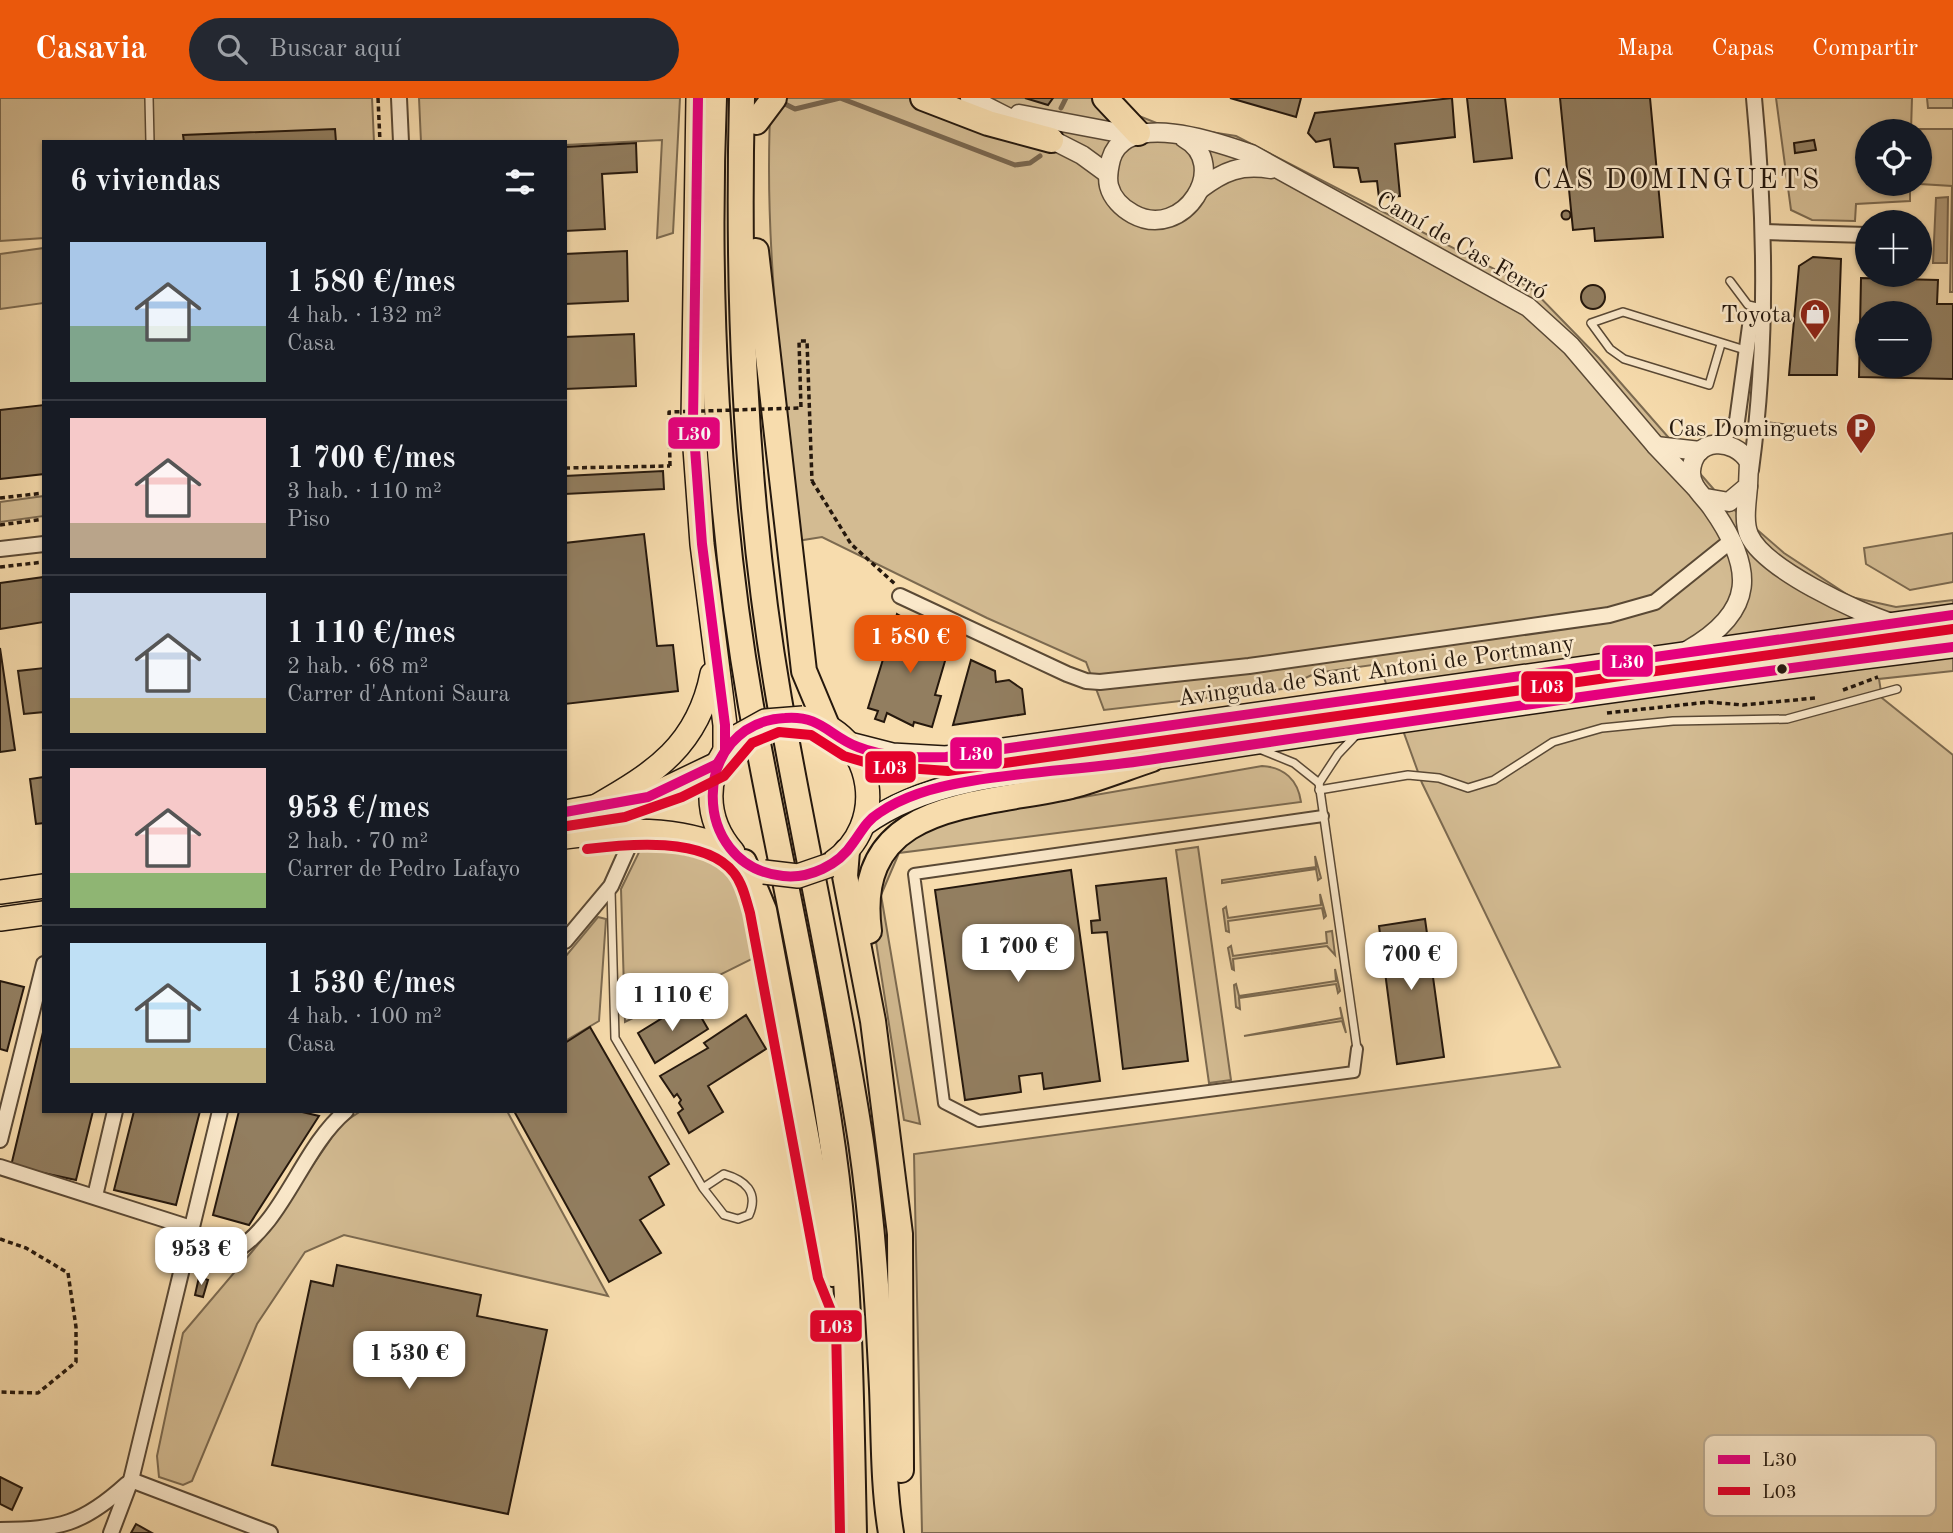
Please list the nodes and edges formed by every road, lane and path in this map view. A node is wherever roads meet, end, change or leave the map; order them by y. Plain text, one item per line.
1 (149, 98) edge
2 (378, 98) edge
3 (399, 98) edge
4 (698, 98) edge
5 (713, 98) edge
6 (742, 98) edge
7 (774, 98) edge
8 (923, 98) edge
9 (970, 98) edge
10 (1105, 98) edge
11 (1754, 98) edge
12 (995, 109) junction
13 (756, 110) edge
14 (1134, 134) junction
15 (1184, 138) junction
16 (150, 140) edge
17 (380, 140) edge
18 (401, 140) edge
19 (1051, 140) junction
20 (1282, 172) junction
21 (1108, 174) junction
22 (1200, 189) junction
23 (1765, 232) junction
24 (1855, 236) edge
25 (1730, 281) dead end
26 (1763, 308) junction
27 (1721, 344) junction
28 (1745, 350) junction
29 (1756, 425) junction
30 (1791, 429) dead end
31 (1719, 443) junction
32 (1656, 446) junction
33 (1700, 451) junction
34 (567, 468) edge
35 (1749, 479) junction
36 (42, 493) edge
37 (1700, 493) junction
38 (0, 498) edge
39 (42, 519) edge
40 (0, 525) edge
41 (1731, 541) junction
42 (42, 544) edge
43 (0, 549) edge
44 (42, 562) edge
45 (0, 567) edge
46 (900, 596) joint
47 (1953, 615) edge
48 (1895, 624) junction
49 (1953, 647) edge
50 (1682, 653) junction
51 (716, 656) junction
52 (1897, 689) dead end
53 (1366, 725) junction
54 (827, 726) junction
55 (849, 743) junction
56 (1242, 743) junction
57 (727, 750) junction
58 (1152, 759) junction
59 (1319, 787) junction
60 (595, 807) junction
61 (567, 812) edge
62 (1323, 816) junction
63 (864, 825) junction
64 (636, 830) junction
65 (567, 837) edge
66 (839, 858) junction
67 (746, 861) junction
68 (42, 886) edge
69 (611, 886) junction
70 (0, 892) edge
71 (42, 913) edge
72 (0, 919) edge
73 (567, 939) edge
74 (42, 972) edge
75 (1357, 1049) joint
76 (116, 1113) edge
77 (220, 1113) edge
78 (344, 1113) edge
79 (0, 1140) edge
80 (0, 1167) edge
81 (703, 1188) junction
82 (95, 1196) junction
83 (191, 1228) junction
84 (900, 1234) junction
85 (0, 1239) edge
86 (183, 1260) junction
87 (850, 1320) junction
88 (0, 1392) edge
89 (131, 1480) junction
90 (0, 1530) edge
91 (111, 1533) edge
92 (270, 1533) edge
93 (854, 1533) edge
94 (891, 1533) edge
95 (896, 1533) edge

1 - 16 lane
2 - 17 path
3 - 18 street
4 - 51 main road
5 - 87 highway
6 - 94 highway
7 - 13 highway
8 - 19 highway
9 - 12 street
10 - 14 highway
11 - 23 street
12 - 14 street
12 - 19 street
13 - 54 highway
14 - 15 street
14 - 21 street
15 - 20 street, Camí de Cas Ferró
15 - 22 street
19 - 21 street
20 - 22 street, Camí de Cas Ferró
20 - 32 street, Camí de Cas Ferró
21 - 22 street
23 - 24 street
23 - 26 street
25 - 26 lane
26 - 28 street
26 - 29 street
27 - 27 lane
27 - 28 lane
28 - 31 street
29 - 30 lane
29 - 35 street
31 - 33 street
31 - 35 street
32 - 33 street
32 - 37 street, Camí de Cas Ferró
33 - 37 street
34 - 46 path, bridge
35 - 37 street
35 - 48 street
36 - 38 path
37 - 41 street, Camí de Cas Ferró
39 - 40 path
41 - 46 street
41 - 50 street, Camí de Cas Ferró
42 - 43 street
44 - 45 path
47 - 48 main road, Avinguda de Sant Antoni de Portmany
48 - 50 main road, Avinguda de Sant Antoni de Portmany
49 - 53 main road
50 - 55 main road, Avinguda de Sant Antoni de Portmany
51 - 57 main road
51 - 60 main road
52 - 59 lane
53 - 56 main road
53 - 59 lane
54 - 55 main road
54 - 57 main road, bridge
55 - 63 main road
56 - 58 main road
56 - 59 lane
57 - 60 main road
57 - 67 main road
58 - 63 main road
58 - 84 highway
59 - 62 lane
60 - 61 main road
62 - 75 lane
62 - 75 street
63 - 66 main road
64 - 65 main road
64 - 67 main road
64 - 69 street
66 - 67 main road, bridge
66 - 84 highway
67 - 87 highway
68 - 70 main road
69 - 73 street
69 - 81 lane
71 - 72 main road
74 - 79 street
76 - 82 street
77 - 83 street
78 - 86 street
80 - 82 street
81 - 81 lane
82 - 83 street
83 - 86 street
84 - 95 highway
85 - 88 path
86 - 89 street
87 - 93 highway
89 - 90 street
89 - 91 street
89 - 92 street

